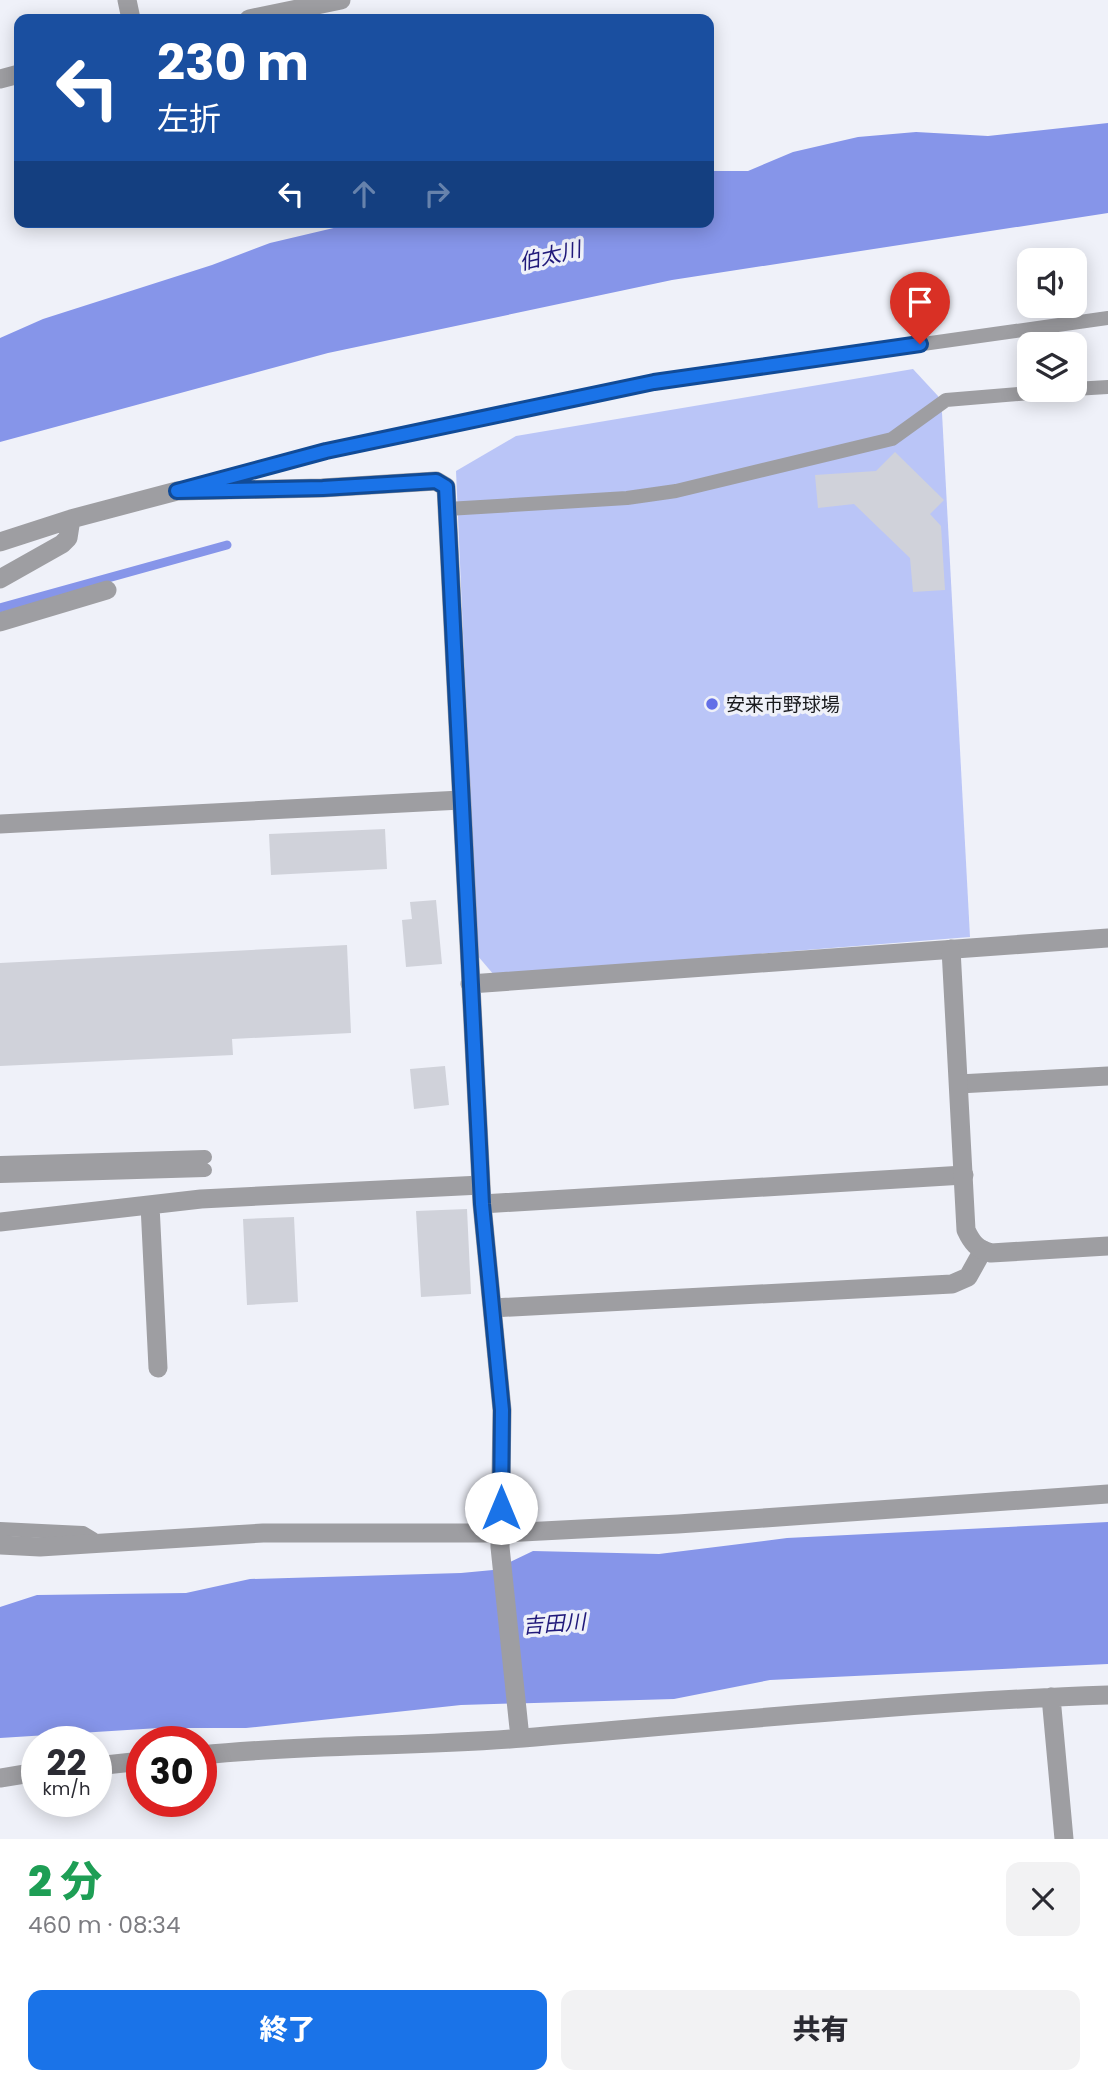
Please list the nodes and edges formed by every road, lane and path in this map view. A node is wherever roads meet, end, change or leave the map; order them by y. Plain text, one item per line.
1 (341, 0) edge
2 (273, 14) edge
3 (1108, 318) edge
4 (1108, 387) edge
5 (1087, 388) edge
6 (1017, 394) edge
7 (177, 491) junction
8 (447, 509) junction
9 (71, 519) junction
10 (0, 542) edge
11 (0, 579) edge
12 (107, 590) dead end
13 (0, 622) edge
14 (461, 800) junction
15 (0, 824) edge
16 (1108, 938) edge
17 (951, 949) junction
18 (470, 984) junction
19 (1108, 1076) edge
20 (960, 1084) junction
21 (0, 1163) edge
22 (964, 1175) junction
23 (0, 1176) edge
24 (481, 1195) junction
25 (150, 1205) junction
26 (0, 1222) edge
27 (1108, 1246) edge
28 (982, 1250) junction
29 (493, 1308) junction
30 (158, 1368) dead end
31 (1108, 1494) edge
32 (0, 1529) edge
33 (501, 1540) junction
34 (92, 1543) junction
35 (0, 1545) edge
36 (1108, 1695) edge
37 (1051, 1697) junction
38 (520, 1738) junction
39 (217, 1753) edge
40 (21, 1775) edge
41 (0, 1778) edge
42 (1064, 1839) edge

1 - 2 street
3 - 7 lane
4 - 5 lane
6 - 8 lane
7 - 8 street
7 - 9 street
8 - 14 street
9 - 10 street
9 - 11 street
12 - 13 street
14 - 15 street
14 - 18 street
16 - 17 street
17 - 18 street
17 - 20 street
18 - 24 street
19 - 20 street
20 - 22 street
21 - 23 lane
22 - 24 street
22 - 28 street
24 - 25 street
24 - 29 street
25 - 26 street
25 - 30 street
27 - 28 street
28 - 29 street
29 - 33 street
31 - 33 street
32 - 34 lane
33 - 34 street
33 - 38 street
34 - 35 street
36 - 37 street
37 - 38 street
37 - 42 street
38 - 39 street
40 - 41 street

